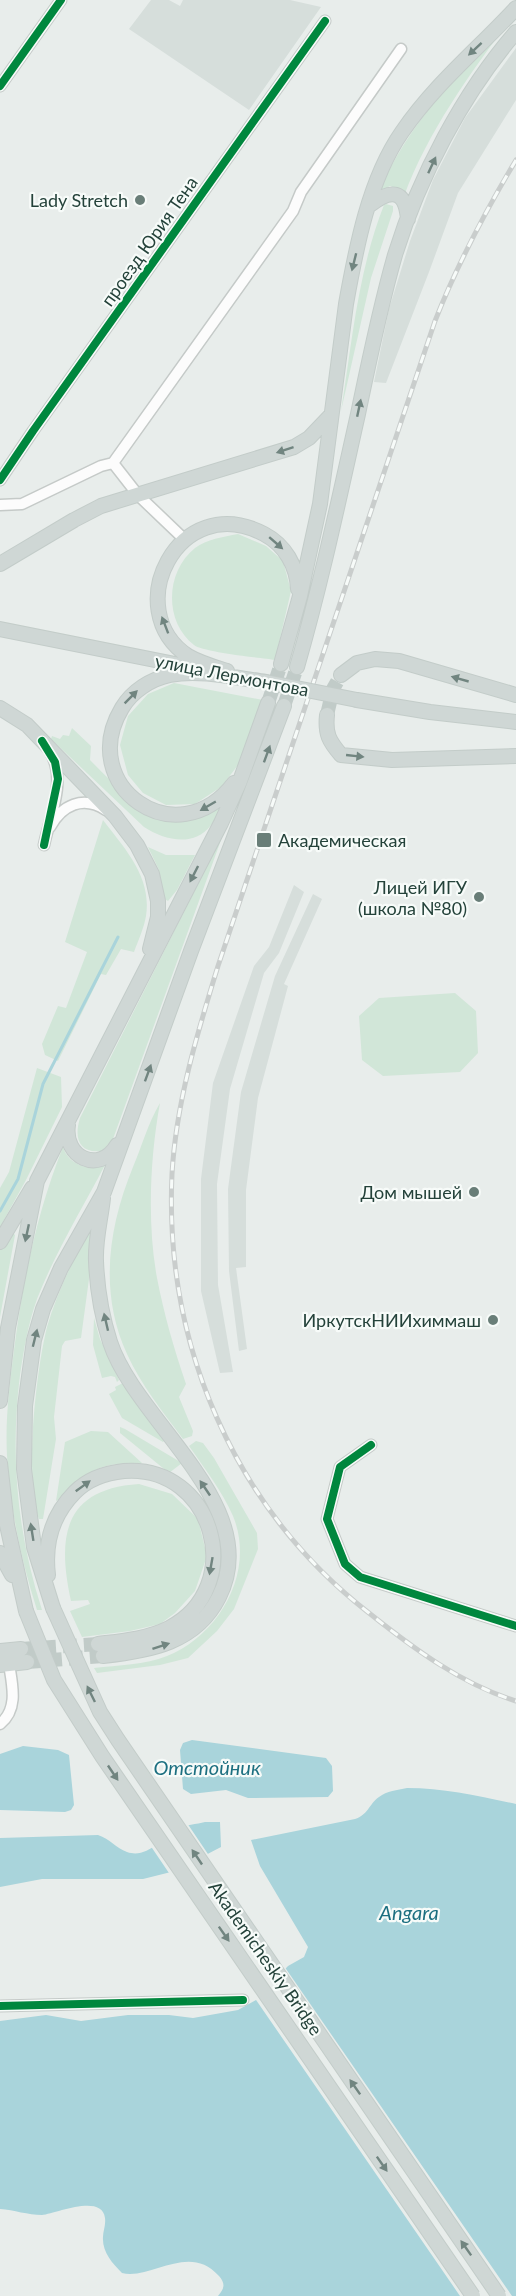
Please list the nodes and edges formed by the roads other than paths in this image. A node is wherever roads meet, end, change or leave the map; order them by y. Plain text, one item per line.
1 (61, 0) edge
2 (516, 8) edge
3 (326, 21) dead end
4 (516, 32) edge
5 (401, 49) dead end
6 (0, 86) edge
7 (369, 206) junction
8 (408, 219) junction
9 (331, 415) junction
10 (113, 463) junction
11 (0, 480) edge
12 (138, 495) junction
13 (0, 505) edge
14 (184, 539) junction
15 (0, 564) edge
16 (296, 609) junction
17 (0, 629) edge
18 (281, 664) tunnel mouth
19 (297, 667) tunnel mouth
20 (341, 675) tunnel mouth
21 (266, 682) junction
22 (516, 695) edge
23 (268, 704) tunnel mouth
24 (284, 706) tunnel mouth
25 (0, 708) edge
26 (327, 715) tunnel mouth
27 (516, 720) edge
28 (42, 741) junction
29 (516, 756) edge
30 (246, 764) junction
31 (115, 816) junction
32 (137, 987) junction
33 (69, 1120) junction
34 (128, 1127) junction
35 (37, 1181) junction
36 (104, 1192) junction
37 (0, 1242) edge
38 (0, 1401) edge
39 (371, 1445) dead end
40 (0, 1463) edge
41 (0, 1553) edge
42 (21, 1597) junction
43 (52, 1602) junction
44 (516, 1626) edge
45 (0, 1651) edge
46 (5, 1664) edge
47 (0, 1724) edge
48 (243, 2000) dead end
49 (0, 2006) edge
50 (473, 2296) edge
51 (499, 2296) edge

1 - 6 street
2 -> 7 main road
3 - 11 street, проезд Юрия Тена
8 -> 4 main road
5 - 10 street
7 - 8 main road
7 -> 9 main road
19 -> 8 main road
9 -> 12 main road
9 - 16 main road
10 - 12 street
10 - 13 street
12 - 14 street
12 - 15 main road
14 -> 16 main road
21 -> 14 main road
16 - 18 main road
17 - 21 main road, улица Лермонтова
22 -> 20 main road
21 - 27 main road, улица Лермонтова, bridge
30 -> 21 main road
23 - 30 main road
34 -> 24 main road
25 - 28 main road
26 -> 29 main road
28 - 31 main road
28 - 31 street
30 -> 32 main road
31 - 32 main road
32 - 33 main road
33 - 34 main road
33 - 35 main road
34 - 36 main road
35 - 37 main road
35 -> 38 main road
43 -> 36 main road
43 -> 36 main road
39 - 44 street
40 - 42 main road
41 - 42 main road
42 -> 50 main road, Akademicheskiy Bridge, bridge
51 -> 43 main road, Akademicheskiy Bridge, bridge
45 - 46 main road
46 - 47 street
48 - 49 street

